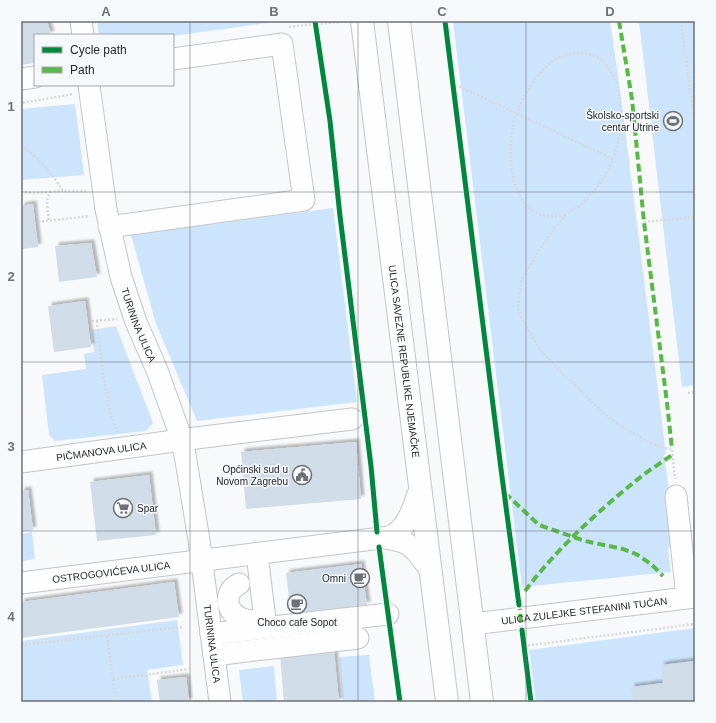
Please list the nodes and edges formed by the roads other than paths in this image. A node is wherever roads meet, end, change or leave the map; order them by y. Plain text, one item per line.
1 (82, 21) edge
2 (362, 21) edge
3 (399, 21) edge
4 (83, 34) edge
5 (174, 59) edge
6 (34, 78) edge
7 (21, 79) edge
8 (82, 90) edge
9 (102, 221) junction
10 (352, 419) dead end
11 (182, 440) junction
12 (21, 462) edge
13 (420, 489) junction
14 (676, 496) road end
15 (386, 538) junction
16 (257, 554) junction
17 (202, 561) junction
18 (430, 570) junction
19 (21, 583) edge
20 (239, 584) dead end
21 (691, 597) edge
22 (388, 614) dead end
23 (266, 624) junction
24 (473, 624) junction
25 (212, 634) junction
26 (358, 638) dead end
27 (214, 655) junction
28 (220, 702) edge
29 (447, 702) edge
30 (482, 702) edge

1 - 4 street
2 - 13 main road, ULICA SAVEZNE REPUBLIKE NJEMAČKE
3 - 24 main road
5 - 9 street
6 - 7 street
8 - 9 street, TURININA ULICA
9 - 11 street, TURININA ULICA
10 - 11 street, PIČMANOVA ULICA
11 - 12 street, PIČMANOVA ULICA
11 - 17 street, TURININA ULICA
13 - 15 street
13 - 18 main road, ULICA SAVEZNE REPUBLIKE NJEMAČKE
14 - 21 street
15 - 16 street
15 - 18 street
16 - 17 street
16 - 23 street
17 - 19 street, OSTROGOVIĆEVA ULICA
17 - 25 street, TURININA ULICA
18 - 29 main road, ULICA SAVEZNE REPUBLIKE NJEMAČKE
20 - 23 street
21 - 24 street, ULICA ZULEJKE STEFANINI TUĆAN
22 - 23 street
23 - 25 street
24 - 30 main road
25 - 27 street, TURININA ULICA
26 - 27 street
27 - 28 street, TURININA ULICA

